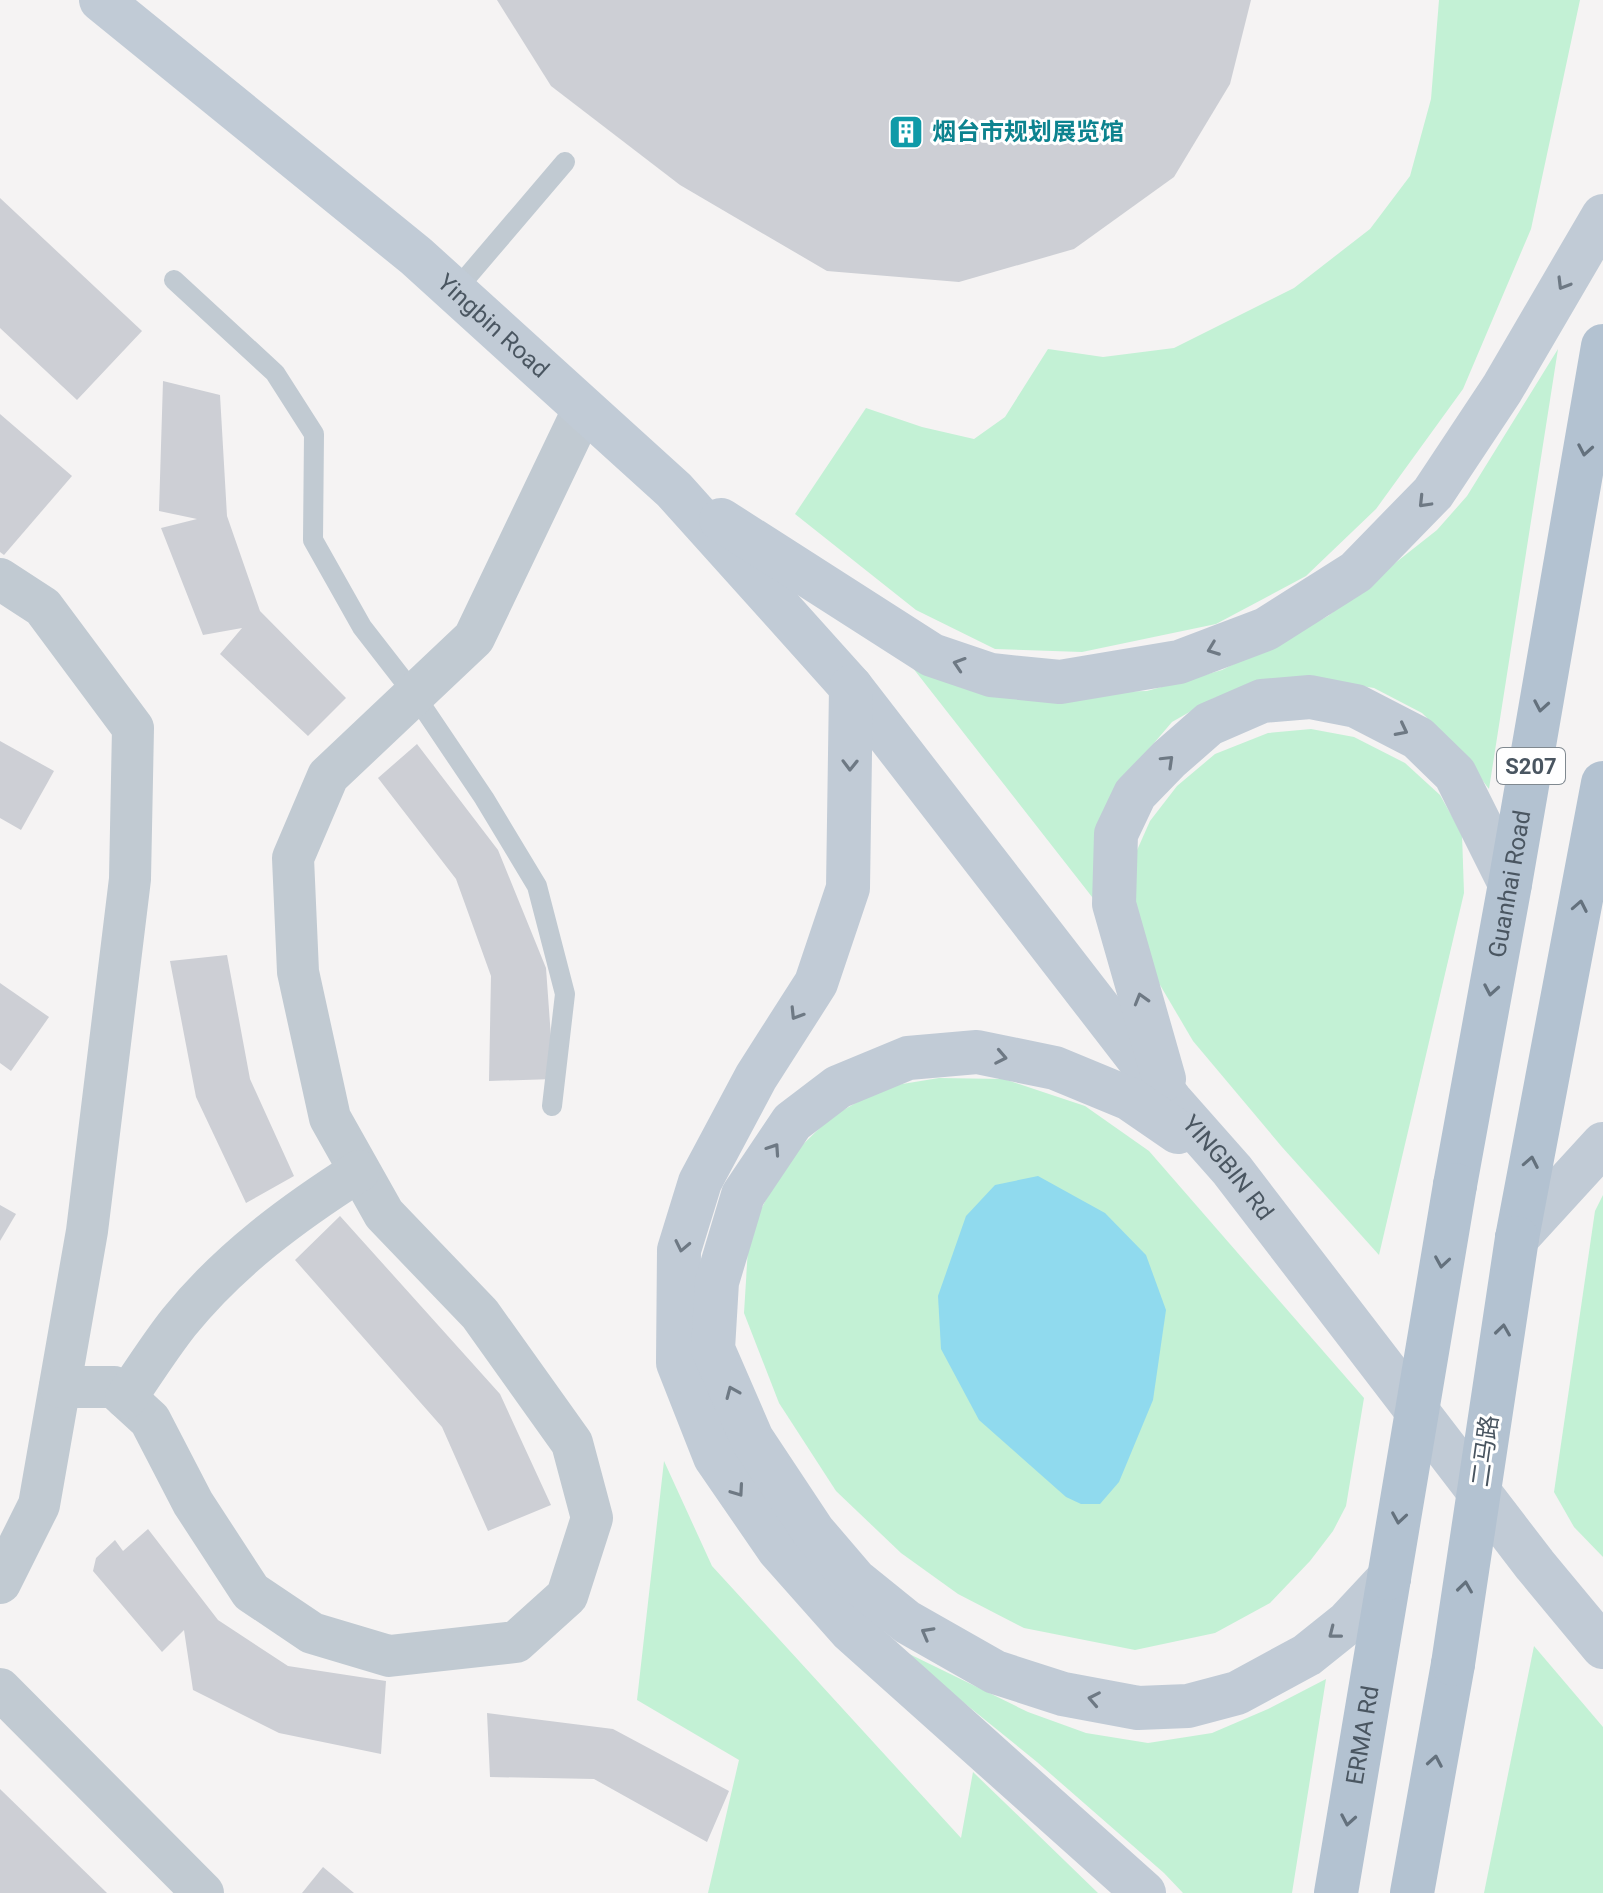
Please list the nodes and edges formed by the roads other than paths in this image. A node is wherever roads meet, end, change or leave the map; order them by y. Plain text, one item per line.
1 (101, 0) edge
2 (565, 162) dead end
3 (1603, 216) edge
4 (174, 280) dead end
5 (455, 291) junction
6 (1603, 346) edge
7 (584, 408) junction
8 (674, 490) junction
9 (0, 579) edge
10 (851, 687) junction
11 (414, 694) junction
12 (1603, 783) edge
13 (1510, 884) junction
14 (1171, 1101) junction
15 (552, 1106) dead end
16 (1603, 1144) edge
17 (1232, 1170) junction
18 (359, 1171) junction
19 (1517, 1238) junction
20 (60, 1387) junction
21 (126, 1398) junction
22 (1535, 1565) junction
23 (1389, 1578) junction
24 (0, 1583) edge
25 (1603, 1597) edge
26 (1603, 1647) edge
27 (0, 1689) edge
28 (203, 1893) edge
29 (1144, 1893) edge
30 (1336, 1893) edge
31 (1412, 1893) edge

1 - 5 main road, Yingbin Road
2 - 5 lane
3 -> 8 main road
4 - 11 lane
5 - 7 main road, Yingbin Road
6 -> 13 main road, Guanhai Road / S207
7 - 8 main road, Yingbin Road
7 - 11 street
8 - 10 main road, Yingbin Road
9 - 20 street
10 - 14 main road, YINGBIN Rd
10 -> 29 main road
11 - 15 lane
11 - 18 street
19 -> 12 main road, 二马路
14 -> 13 main road
13 -> 23 main road, Guanhai Road / S207, bridge
14 - 17 main road, YINGBIN Rd
16 - 19 main road
17 - 22 main road, YINGBIN Rd
23 -> 17 main road
18 - 21 street
18 - 21 street
31 -> 19 main road, 二马路, bridge
20 - 21 street
20 - 24 street
22 - 25 main road
22 - 26 main road, YINGBIN Rd
23 -> 30 main road, ERMA Rd
27 - 28 street

